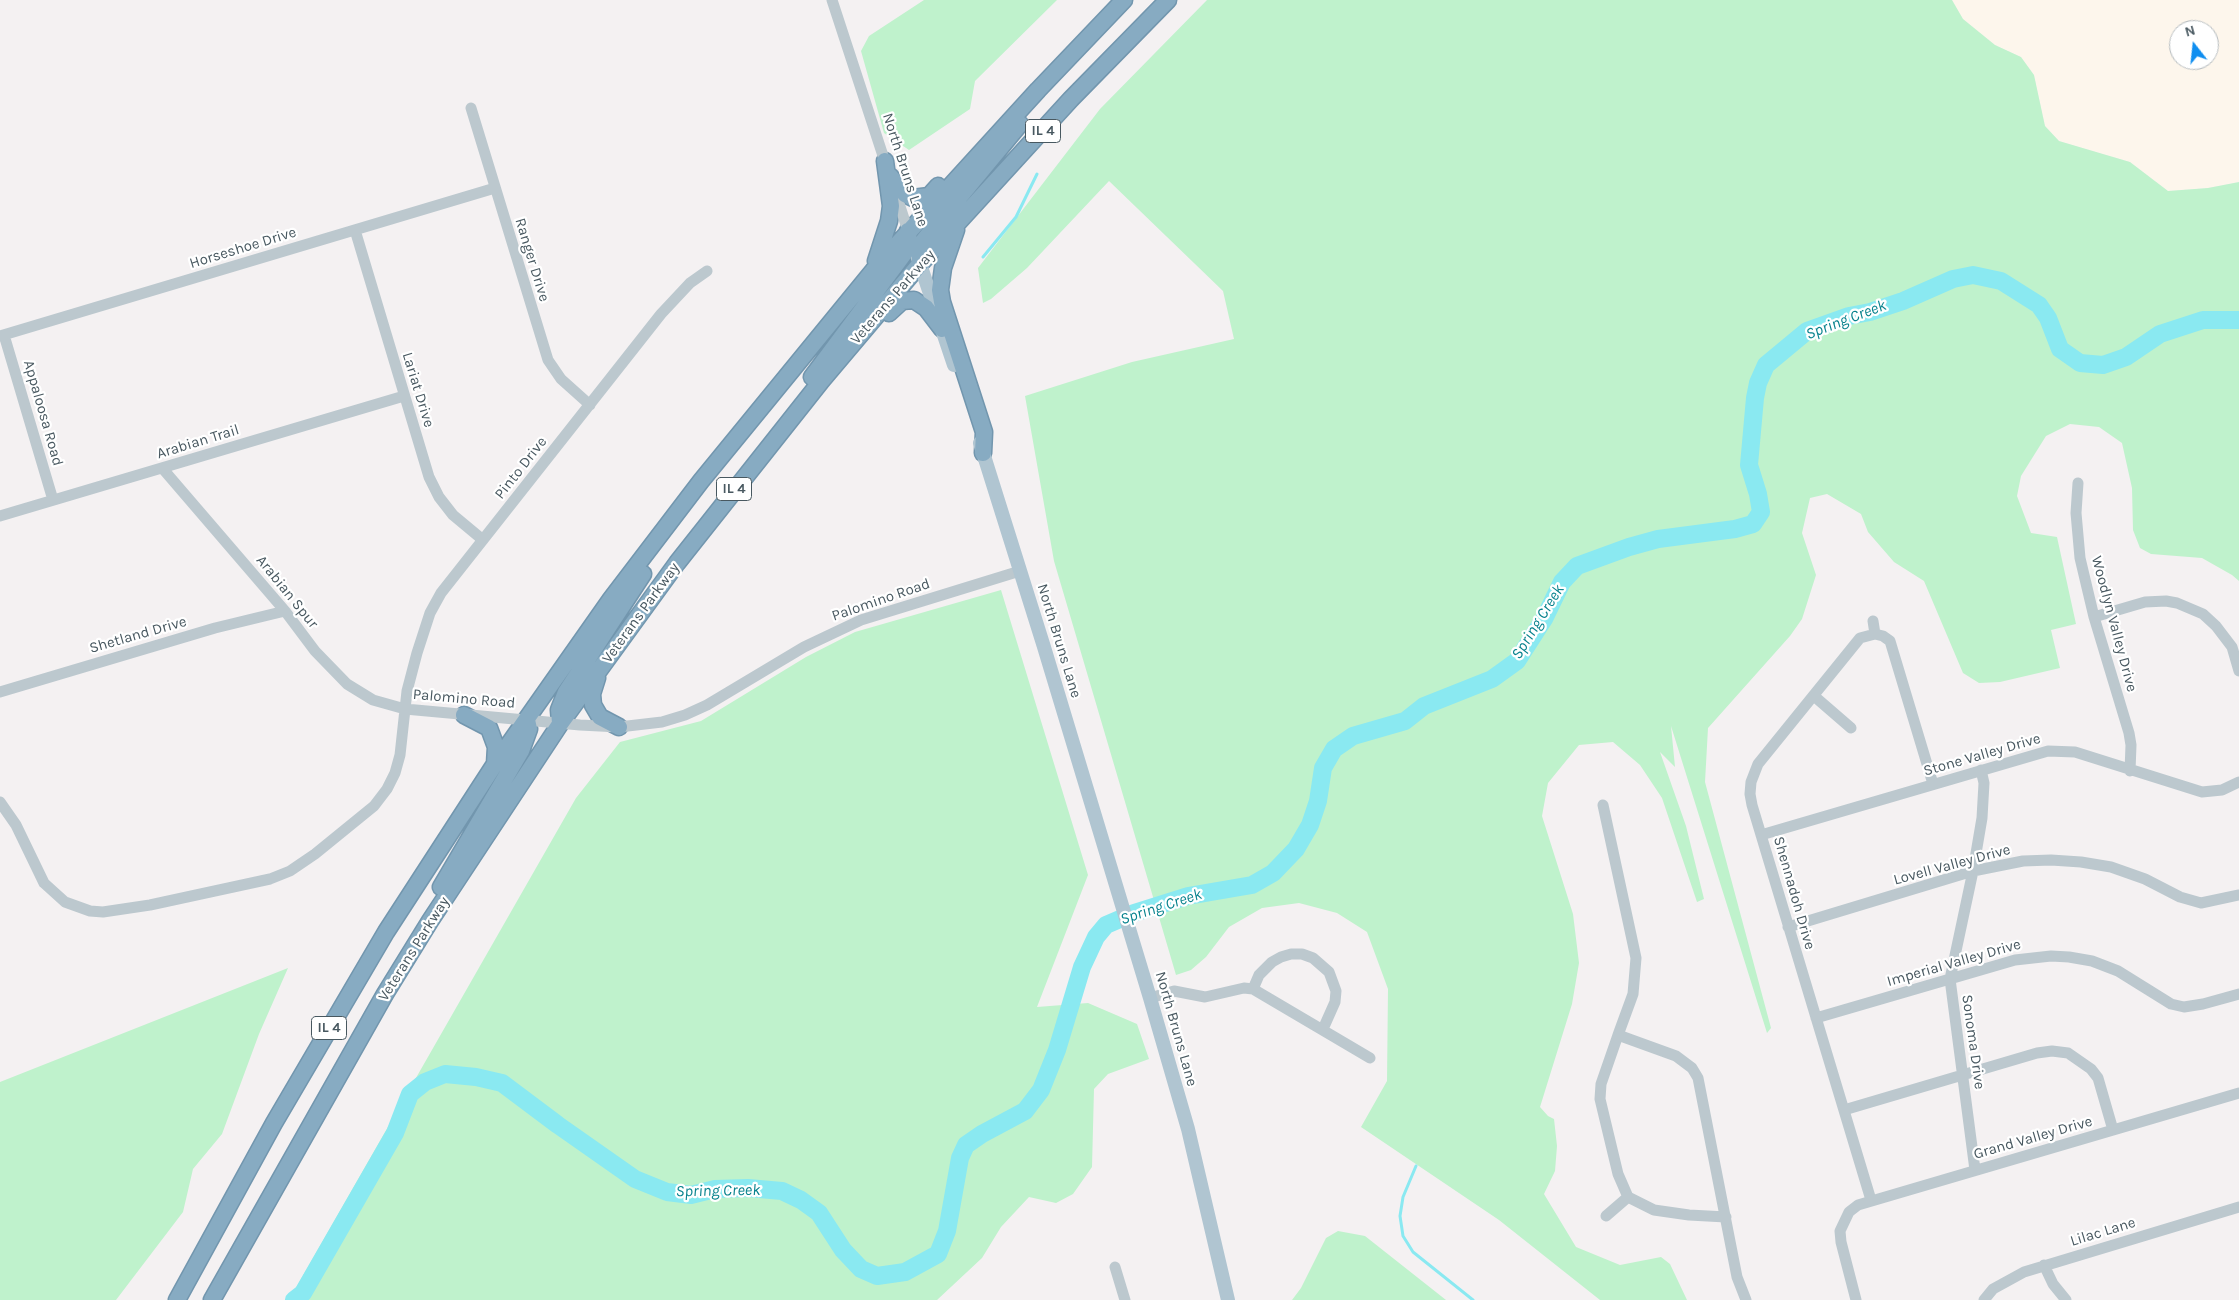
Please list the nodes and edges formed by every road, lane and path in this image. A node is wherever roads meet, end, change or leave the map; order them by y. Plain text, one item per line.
1 (832, 0) edge
2 (1124, 0) edge
3 (1168, 0) edge
4 (1090, 36) junction
5 (1038, 90) junction
6 (471, 108) dead end
7 (888, 168) junction
8 (495, 188) junction
9 (962, 218) junction
10 (355, 230) junction
11 (908, 231) junction
12 (920, 264) junction
13 (872, 270) junction
14 (707, 271) dead end
15 (942, 329) junction
16 (2, 335) edge
17 (404, 396) junction
18 (590, 406) junction
19 (784, 426) junction
20 (768, 447) junction
21 (983, 453) junction
22 (163, 469) junction
23 (701, 481) junction
24 (2078, 482) dead end
25 (53, 500) junction
26 (0, 516) edge
27 (483, 540) junction
28 (1020, 571) junction
29 (285, 610) junction
30 (2094, 617) junction
31 (1873, 621) dead end
32 (1875, 634) junction
33 (603, 665) junction
34 (2239, 671) edge
35 (0, 692) edge
36 (1814, 696) junction
37 (404, 709) junction
38 (464, 715) junction
39 (526, 720) junction
40 (560, 724) junction
41 (619, 727) junction
42 (1851, 728) dead end
43 (495, 764) junction
44 (1981, 770) junction
45 (2130, 771) junction
46 (2239, 782) edge
47 (1933, 784) junction
48 (0, 802) edge
49 (1603, 805) dead end
50 (1761, 835) junction
51 (1973, 871) junction
52 (2239, 894) edge
53 (1788, 927) junction
54 (409, 954) junction
55 (1950, 979) junction
56 (1253, 989) junction
57 (2239, 994) edge
58 (1150, 998) junction
59 (1816, 1018) junction
60 (1323, 1029) junction
61 (1618, 1035) junction
62 (1370, 1058) dead end
63 (1962, 1075) junction
64 (2239, 1093) edge
65 (1844, 1110) junction
66 (2114, 1130) junction
67 (1975, 1170) junction
68 (1628, 1197) junction
69 (1871, 1200) junction
70 (2239, 1207) edge
71 (1606, 1216) dead end
72 (1726, 1217) junction
73 (2044, 1265) junction
74 (1115, 1267) dead end
75 (177, 1300) edge
76 (212, 1300) edge
77 (1125, 1300) edge
78 (1228, 1300) edge
79 (1746, 1300) edge
80 (1856, 1300) edge
81 (1984, 1300) edge
82 (2066, 1300) edge

1 - 7 street, North Bruns Lane
2 - 4 highway, Veterans Parkway / IL 4
3 - 9 highway, Veterans Parkway / IL 4
4 - 5 highway, Veterans Parkway / IL 4
4 - 12 highway
5 - 7 highway
5 - 11 highway, Veterans Parkway / IL 4
6 - 8 street, Ranger Drive
7 - 11 street, North Bruns Lane
7 - 13 highway
8 - 10 street, Horseshoe Drive
8 - 18 street, Ranger Drive
9 - 12 highway, Veterans Parkway / IL 4
9 - 21 highway
10 - 16 street, Horseshoe Drive
10 - 17 street, Lariat Drive
11 - 12 main road, North Bruns Lane
11 - 13 highway, Veterans Parkway / IL 4
11 - 20 highway
12 - 15 main road, North Bruns Lane
12 - 19 highway, Veterans Parkway / IL 4
13 - 23 highway, Veterans Parkway / IL 4
14 - 18 street, Pinto Drive
15 - 19 highway
15 - 21 main road, North Bruns Lane
16 - 25 street, Appaloosa Road
17 - 22 street, Arabian Trail
17 - 27 street, Lariat Drive
18 - 27 street, Pinto Drive
19 - 20 highway, Veterans Parkway / IL 4
20 - 33 highway, Veterans Parkway / IL 4
21 - 28 main road, North Bruns Lane
22 - 25 street, Arabian Trail
22 - 29 street, Arabian Spur
23 - 39 highway, Veterans Parkway / IL 4
23 - 40 highway
24 - 30 street, Woodlyn Valley Drive
25 - 26 street, Arabian Trail
27 - 37 street, Pinto Drive
28 - 41 street, Palomino Road
28 - 58 main road, North Bruns Lane
29 - 35 street, Shetland Drive
29 - 37 street, Arabian Spur
30 - 34 street
30 - 45 street, Woodlyn Valley Drive
31 - 32 street
32 - 36 street, Shennadoh Drive
32 - 47 street
33 - 40 highway, Veterans Parkway / IL 4
33 - 41 highway
36 - 42 street
36 - 50 street, Shennadoh Drive
37 - 38 street, Palomino Road
37 - 48 street, Palomino Road
38 - 39 street, Palomino Road
38 - 43 highway
39 - 40 street, Palomino Road
39 - 43 highway, Veterans Parkway / IL 4
39 - 54 highway
40 - 41 street, Palomino Road
40 - 54 highway, Veterans Parkway / IL 4
43 - 75 highway, Veterans Parkway / IL 4
44 - 45 street, Stone Valley Drive
44 - 47 street, Stone Valley Drive
44 - 51 street, Sonoma Drive
45 - 46 street, Stone Valley Drive
47 - 50 street, Stone Valley Drive
49 - 61 street
50 - 53 street, Shennadoh Drive
51 - 52 street, Lovell Valley Drive
51 - 53 street, Lovell Valley Drive
51 - 55 street, Sonoma Drive
53 - 59 street, Shennadoh Drive
54 - 76 highway, Veterans Parkway / IL 4
55 - 57 street, Imperial Valley Drive
55 - 59 street, Imperial Valley Drive
55 - 63 street, Sonoma Drive
56 - 58 street
56 - 60 street
56 - 60 street
58 - 78 main road, North Bruns Lane
59 - 65 street, Shennadoh Drive
60 - 62 street
61 - 68 street
61 - 72 street
63 - 65 street
63 - 66 street
63 - 67 street, Sonoma Drive
64 - 66 street, Grand Valley Drive
65 - 69 street, Shennadoh Drive
66 - 67 street, Grand Valley Drive
67 - 69 street, Grand Valley Drive
68 - 71 street
68 - 72 street
69 - 80 street, Grand Valley Drive
70 - 73 street, Lilac Lane
72 - 79 street
73 - 81 street, Lilac Lane
73 - 82 street
74 - 77 street

